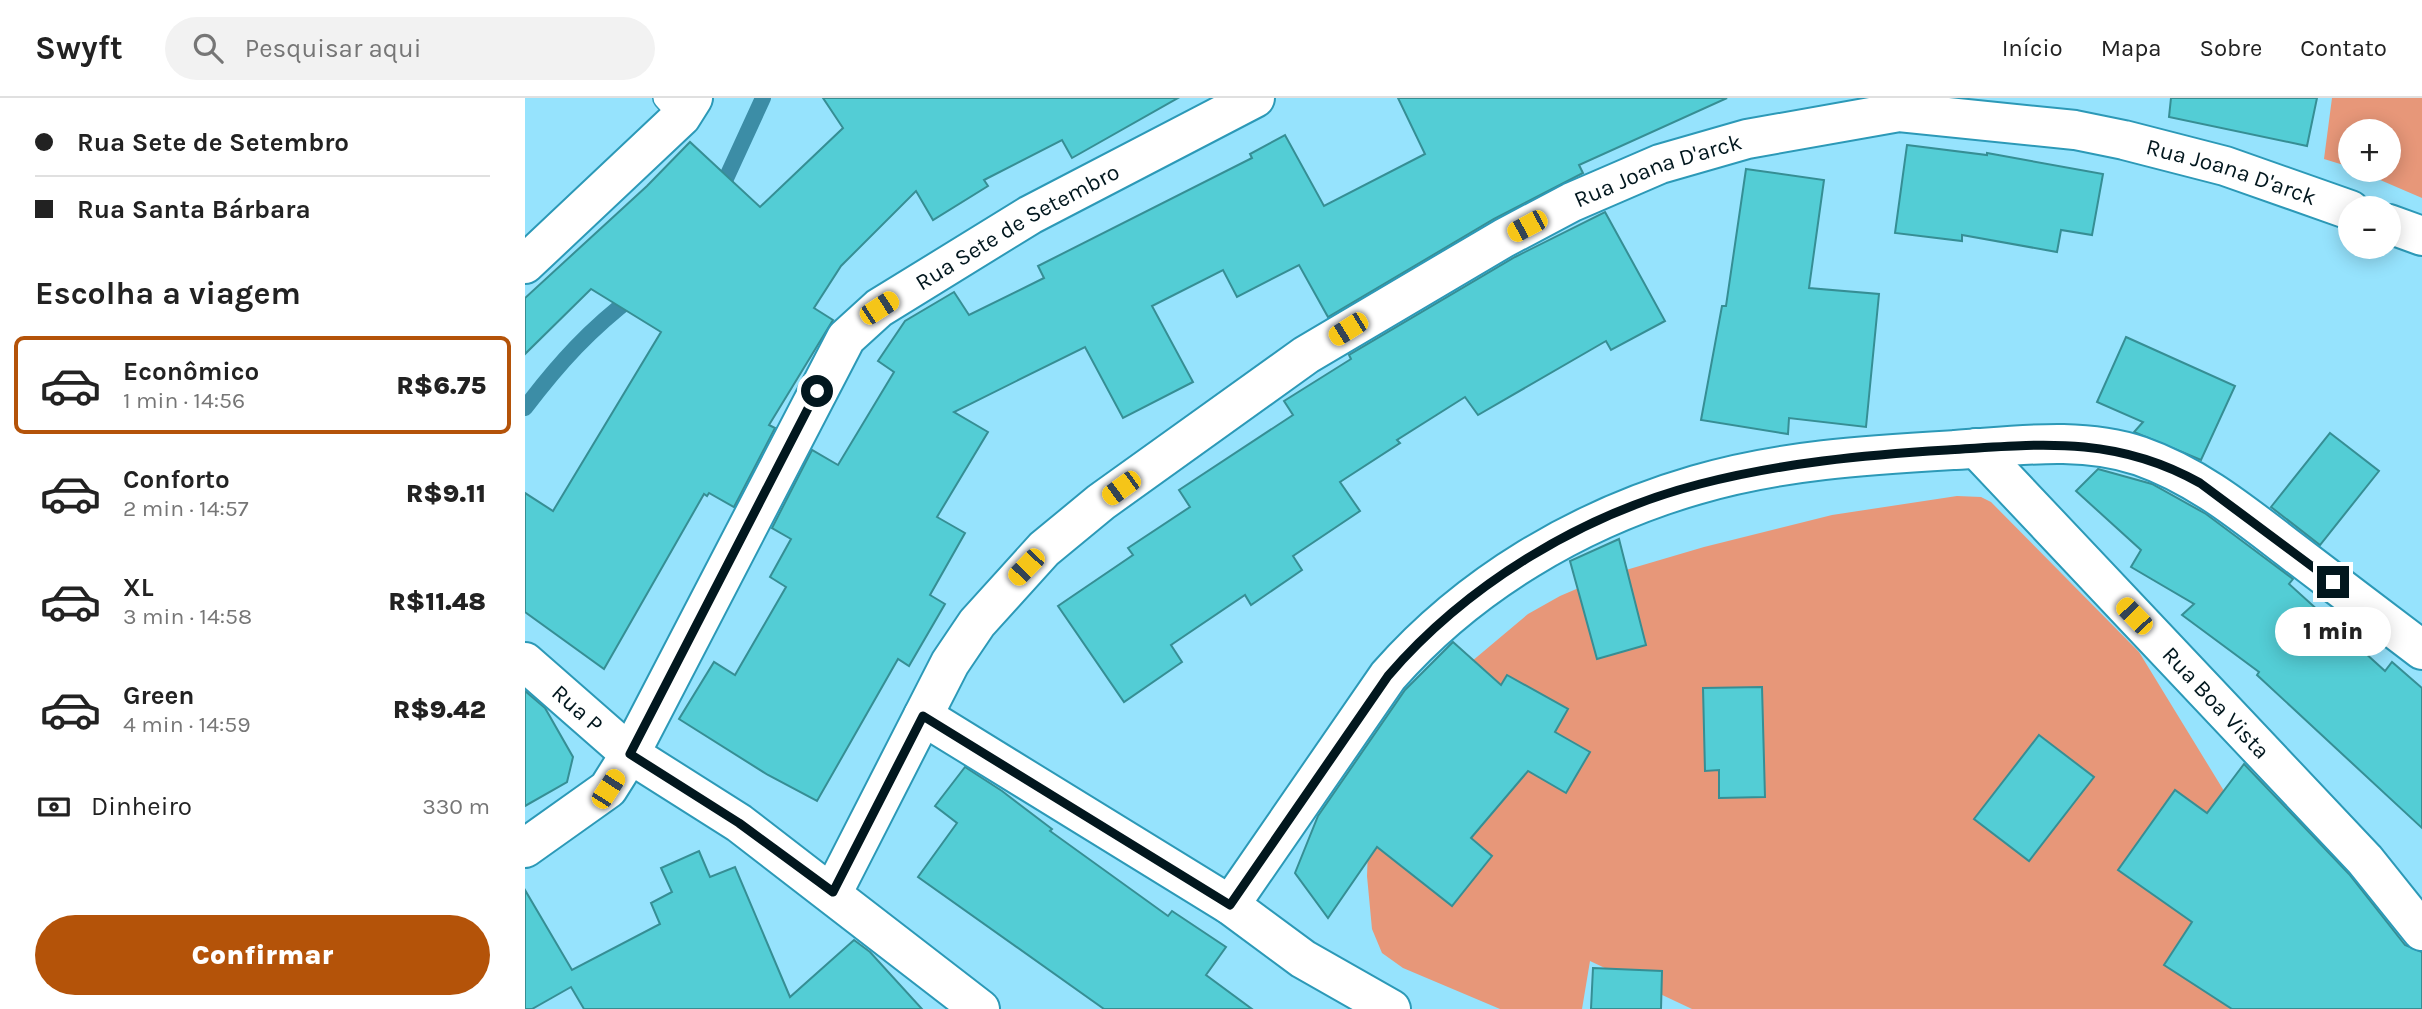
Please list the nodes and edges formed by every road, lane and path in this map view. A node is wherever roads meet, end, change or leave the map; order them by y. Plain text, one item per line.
1 (1255, 98) edge
2 (679, 104) edge
3 (2338, 206) edge
4 (2401, 228) edge
5 (2422, 236) edge
6 (525, 264) edge
7 (1976, 448) junction
8 (2422, 650) edge
9 (525, 662) edge
10 (923, 716) junction
11 (630, 754) junction
12 (525, 848) edge
13 (833, 892) junction
14 (1230, 905) junction
15 (2422, 931) edge
16 (980, 1009) edge
17 (1391, 1009) edge

1 - 11 street, Rua Sete de Setembro
2 - 6 street
3 - 10 street, Rua Joana D'arck
4 - 5 street
7 - 8 street
7 - 14 street
7 - 15 street, Rua Boa Vista
9 - 11 street, Rua P
10 - 13 street, Rua Joana D'arck
10 - 14 street
11 - 12 street, Rua Sete de Setembro
11 - 13 street, Rua P
13 - 16 street, Rua P
14 - 17 street

